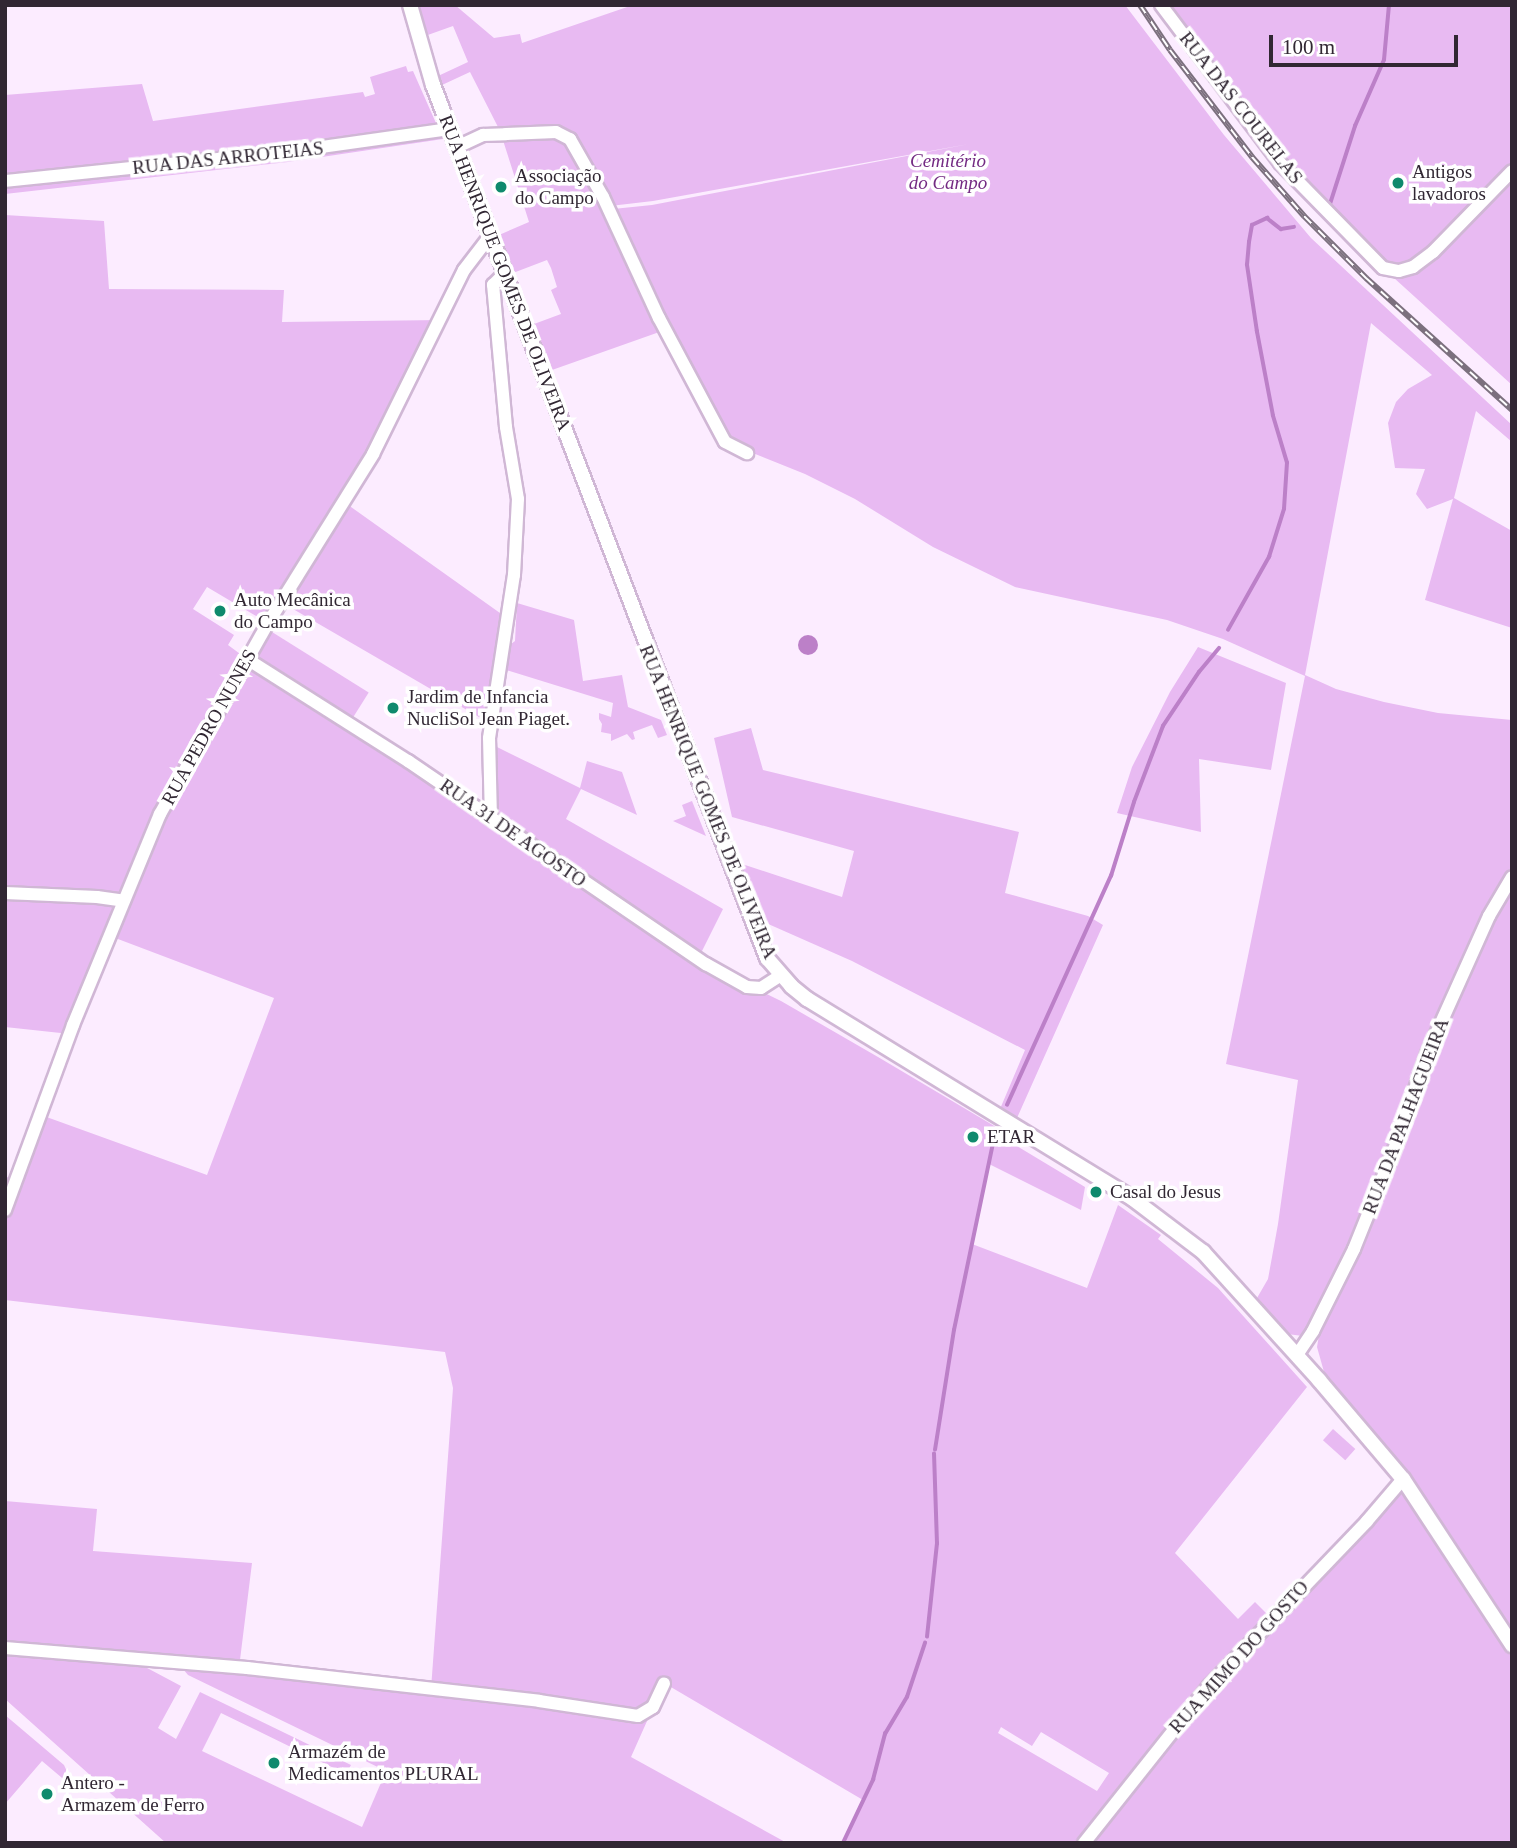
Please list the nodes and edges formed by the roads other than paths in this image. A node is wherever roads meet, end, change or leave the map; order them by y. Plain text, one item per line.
1 (410, 5) edge
2 (1161, 5) edge
3 (450, 129) junction
4 (457, 147) junction
5 (1512, 172) edge
6 (5, 181) edge
7 (490, 236) junction
8 (505, 273) junction
9 (747, 453) dead end
10 (247, 659) junction
11 (491, 819) junction
12 (1512, 877) edge
13 (5, 893) edge
14 (124, 901) junction
15 (781, 975) junction
16 (5, 1210) edge
17 (1297, 1354) junction
18 (1402, 1479) junction
19 (1512, 1645) edge
20 (5, 1648) edge
21 (664, 1683) dead end
22 (1084, 1843) edge

1 - 3 street, RUA HENRIQUE GOMES DE OLIVEIRA
2 - 5 street, RUA DAS COURELAS
3 - 4 street, RUA HENRIQUE GOMES DE OLIVEIRA
3 - 6 street, RUA DAS ARROTEIAS
4 - 7 street, RUA HENRIQUE GOMES DE OLIVEIRA
4 - 9 street
7 - 8 street, RUA HENRIQUE GOMES DE OLIVEIRA
7 - 10 street, RUA PEDRO NUNES
8 - 11 street
8 - 15 street, RUA HENRIQUE GOMES DE OLIVEIRA
10 - 11 street, RUA 31 DE AGOSTO
10 - 14 street, RUA PEDRO NUNES
11 - 15 street, RUA 31 DE AGOSTO
12 - 17 street, RUA DA PALHAGUEIRA
13 - 14 street
14 - 16 street, RUA PEDRO NUNES
15 - 17 street, RUA HENRIQUE GOMES DE OLIVEIRA
17 - 18 street, RUA HENRIQUE GOMES DE OLIVEIRA
18 - 19 street, RUA HENRIQUE GOMES DE OLIVEIRA
18 - 22 street, RUA MIMO DO GOSTO
20 - 21 street

